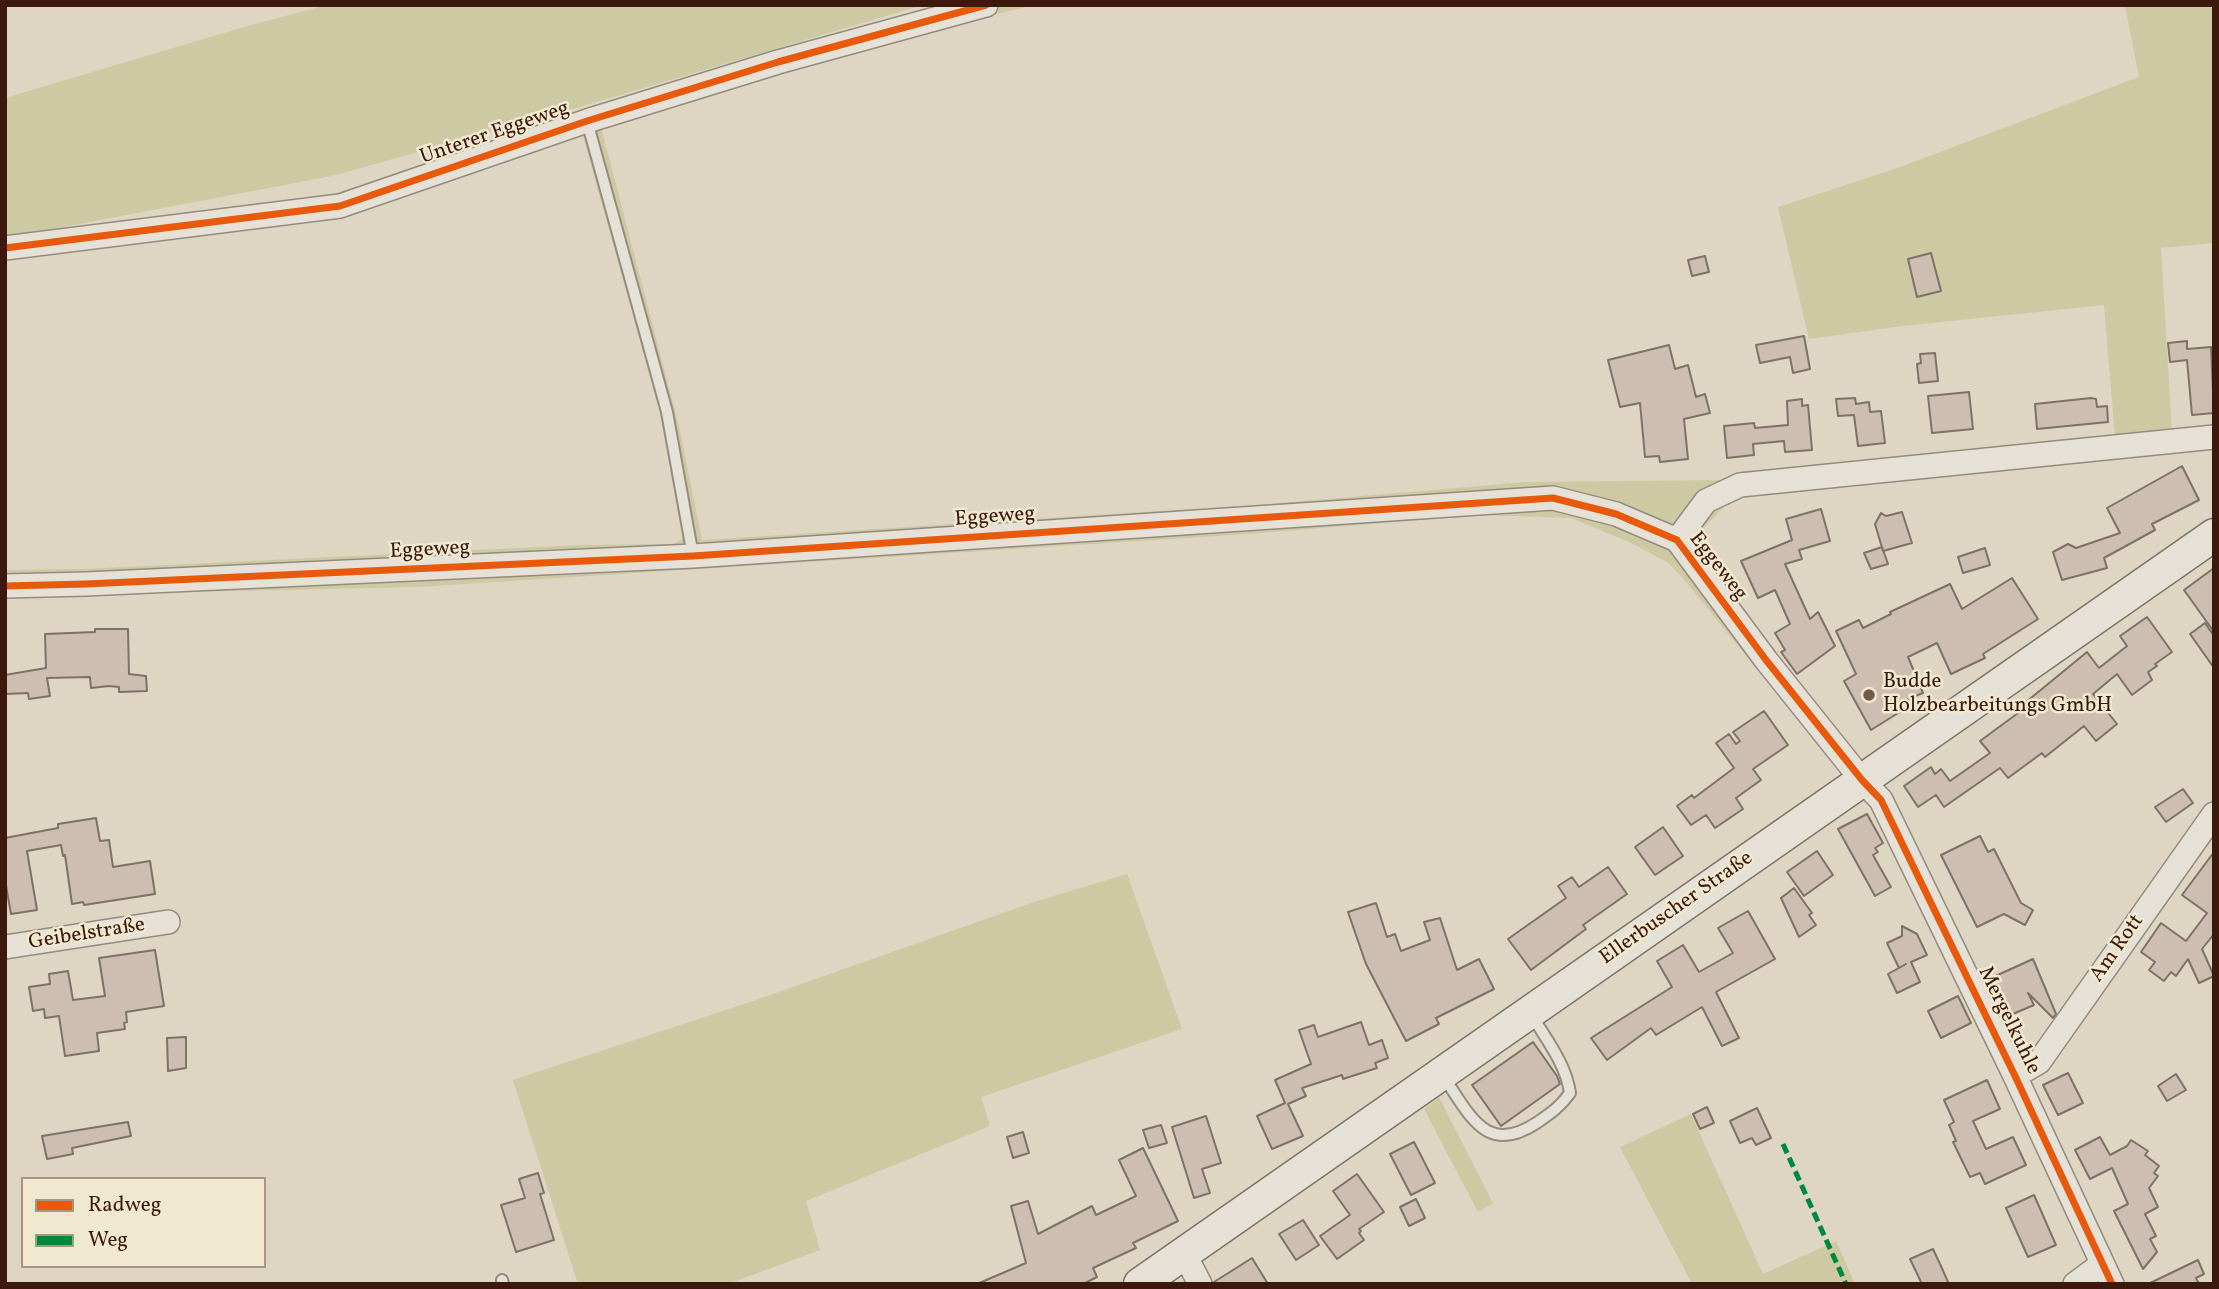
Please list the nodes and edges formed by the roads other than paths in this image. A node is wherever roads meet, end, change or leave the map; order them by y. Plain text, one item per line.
1 (986, 5) edge
2 (587, 121) junction
3 (5, 248) edge
4 (2214, 437) edge
5 (2214, 535) edge
6 (1676, 540) junction
7 (693, 556) junction
8 (5, 586) edge
9 (1862, 780) junction
10 (2214, 814) edge
11 (168, 922) dead end
12 (5, 947) edge
13 (1530, 1012) junction
14 (1441, 1074) junction
15 (2015, 1076) junction
16 (1184, 1253) junction
17 (2107, 1274) edge
18 (1140, 1284) edge
19 (1200, 1284) edge
20 (2075, 1284) edge

1 - 2 street, Unterer Eggeweg
2 - 3 street, Unterer Eggeweg
2 - 7 lane
4 - 6 street, Eggeweg
5 - 9 main road, Ellerbuscher Straße
6 - 7 street, Eggeweg
6 - 9 street, Eggeweg
7 - 8 street, Eggeweg
9 - 13 main road, Ellerbuscher Straße
9 - 15 street, Mergelkuhle
10 - 15 street, Am Rott
11 - 12 street, Geibelstraße
13 - 14 main road, Ellerbuscher Straße
13 - 14 lane
14 - 16 main road, Ellerbuscher Straße
15 - 17 street, Mergelkuhle
16 - 18 main road, Ellerbuscher Straße
16 - 19 street
17 - 20 street

